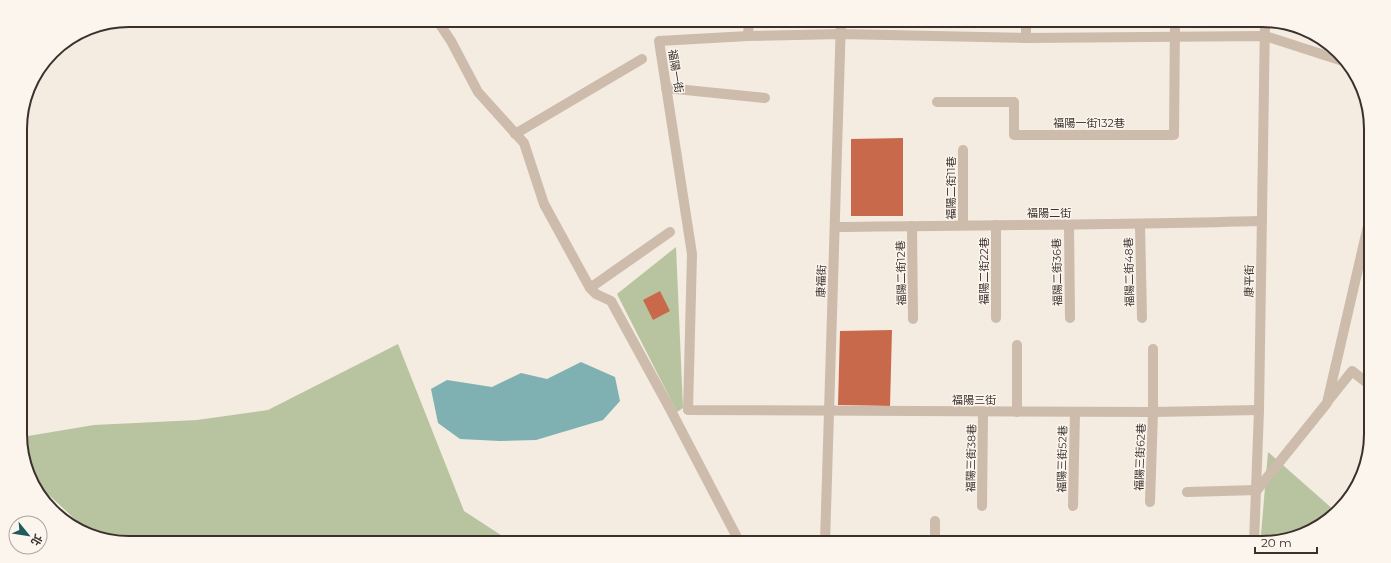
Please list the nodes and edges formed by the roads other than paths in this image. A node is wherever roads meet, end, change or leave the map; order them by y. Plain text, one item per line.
1 (442, 27) edge
2 (749, 27) edge
3 (841, 27) edge
4 (1026, 27) edge
5 (1175, 27) edge
6 (1265, 27) edge
7 (841, 34) junction
8 (748, 36) junction
9 (1175, 36) junction
10 (1265, 36) junction
11 (1026, 38) junction
12 (642, 59) dead end
13 (1336, 59) edge
14 (666, 88) junction
15 (766, 98) dead end
16 (937, 102) dead end
17 (515, 134) junction
18 (963, 150) dead end
19 (1262, 221) junction
20 (963, 225) junction
21 (996, 225) junction
22 (1069, 225) junction
23 (1140, 225) junction
24 (912, 226) junction
25 (835, 227) junction
26 (670, 232) dead end
27 (1364, 258) edge
28 (590, 288) junction
29 (996, 318) dead end
30 (1070, 318) dead end
31 (1142, 318) dead end
32 (914, 319) dead end
33 (1017, 345) dead end
34 (1153, 349) dead end
35 (1364, 380) edge
36 (1327, 403) junction
37 (688, 410) joint
38 (1259, 410) junction
39 (829, 411) junction
40 (983, 412) junction
41 (1017, 412) junction
42 (1075, 412) junction
43 (1153, 412) junction
44 (1258, 490) junction
45 (1187, 492) dead end
46 (1150, 502) dead end
47 (982, 506) dead end
48 (1073, 506) dead end
49 (935, 521) dead end
50 (736, 536) edge
51 (825, 536) edge
52 (935, 536) edge
53 (1255, 536) edge

1 - 17 street
2 - 8 street
3 - 7 street, 康福街
4 - 11 street
5 - 9 street
6 - 10 street, 康平街
7 - 8 street, 福陽一街
7 - 11 street, 福陽一街
7 - 25 street, 康福街
8 - 14 street, 福陽一街
9 - 10 street, 福陽一街
9 - 11 street, 福陽一街
9 - 16 street, 福陽一街132巷
10 - 13 street, 福陽一街
10 - 19 street, 康平街
12 - 17 street
14 - 15 street
14 - 37 street, 福陽一街
17 - 28 street
18 - 20 street, 福陽二街11巷
19 - 23 street, 福陽二街
19 - 38 street, 康平街
20 - 21 street, 福陽二街
20 - 24 street, 福陽二街
21 - 22 street, 福陽二街
21 - 29 street, 福陽二街22巷
22 - 23 street, 福陽二街
22 - 30 street, 福陽二街36巷
23 - 31 street, 福陽二街48巷
24 - 25 street, 福陽二街
24 - 32 street, 福陽二街12巷
25 - 39 street, 康福街
26 - 28 street
27 - 36 street
28 - 50 street
33 - 41 street
34 - 43 street, 福陽三街62巷
35 - 36 street
36 - 44 street
37 - 39 street, 福陽三街
38 - 43 street, 福陽三街
38 - 44 street, 康平街
39 - 40 street, 福陽三街
39 - 51 street, 康福街
40 - 41 street, 福陽三街
40 - 47 street, 福陽三街38巷
41 - 42 street, 福陽三街
42 - 43 street, 福陽三街
42 - 48 street, 福陽三街52巷
43 - 46 street, 福陽三街62巷
44 - 45 street
44 - 53 street, 康平街
49 - 52 street

